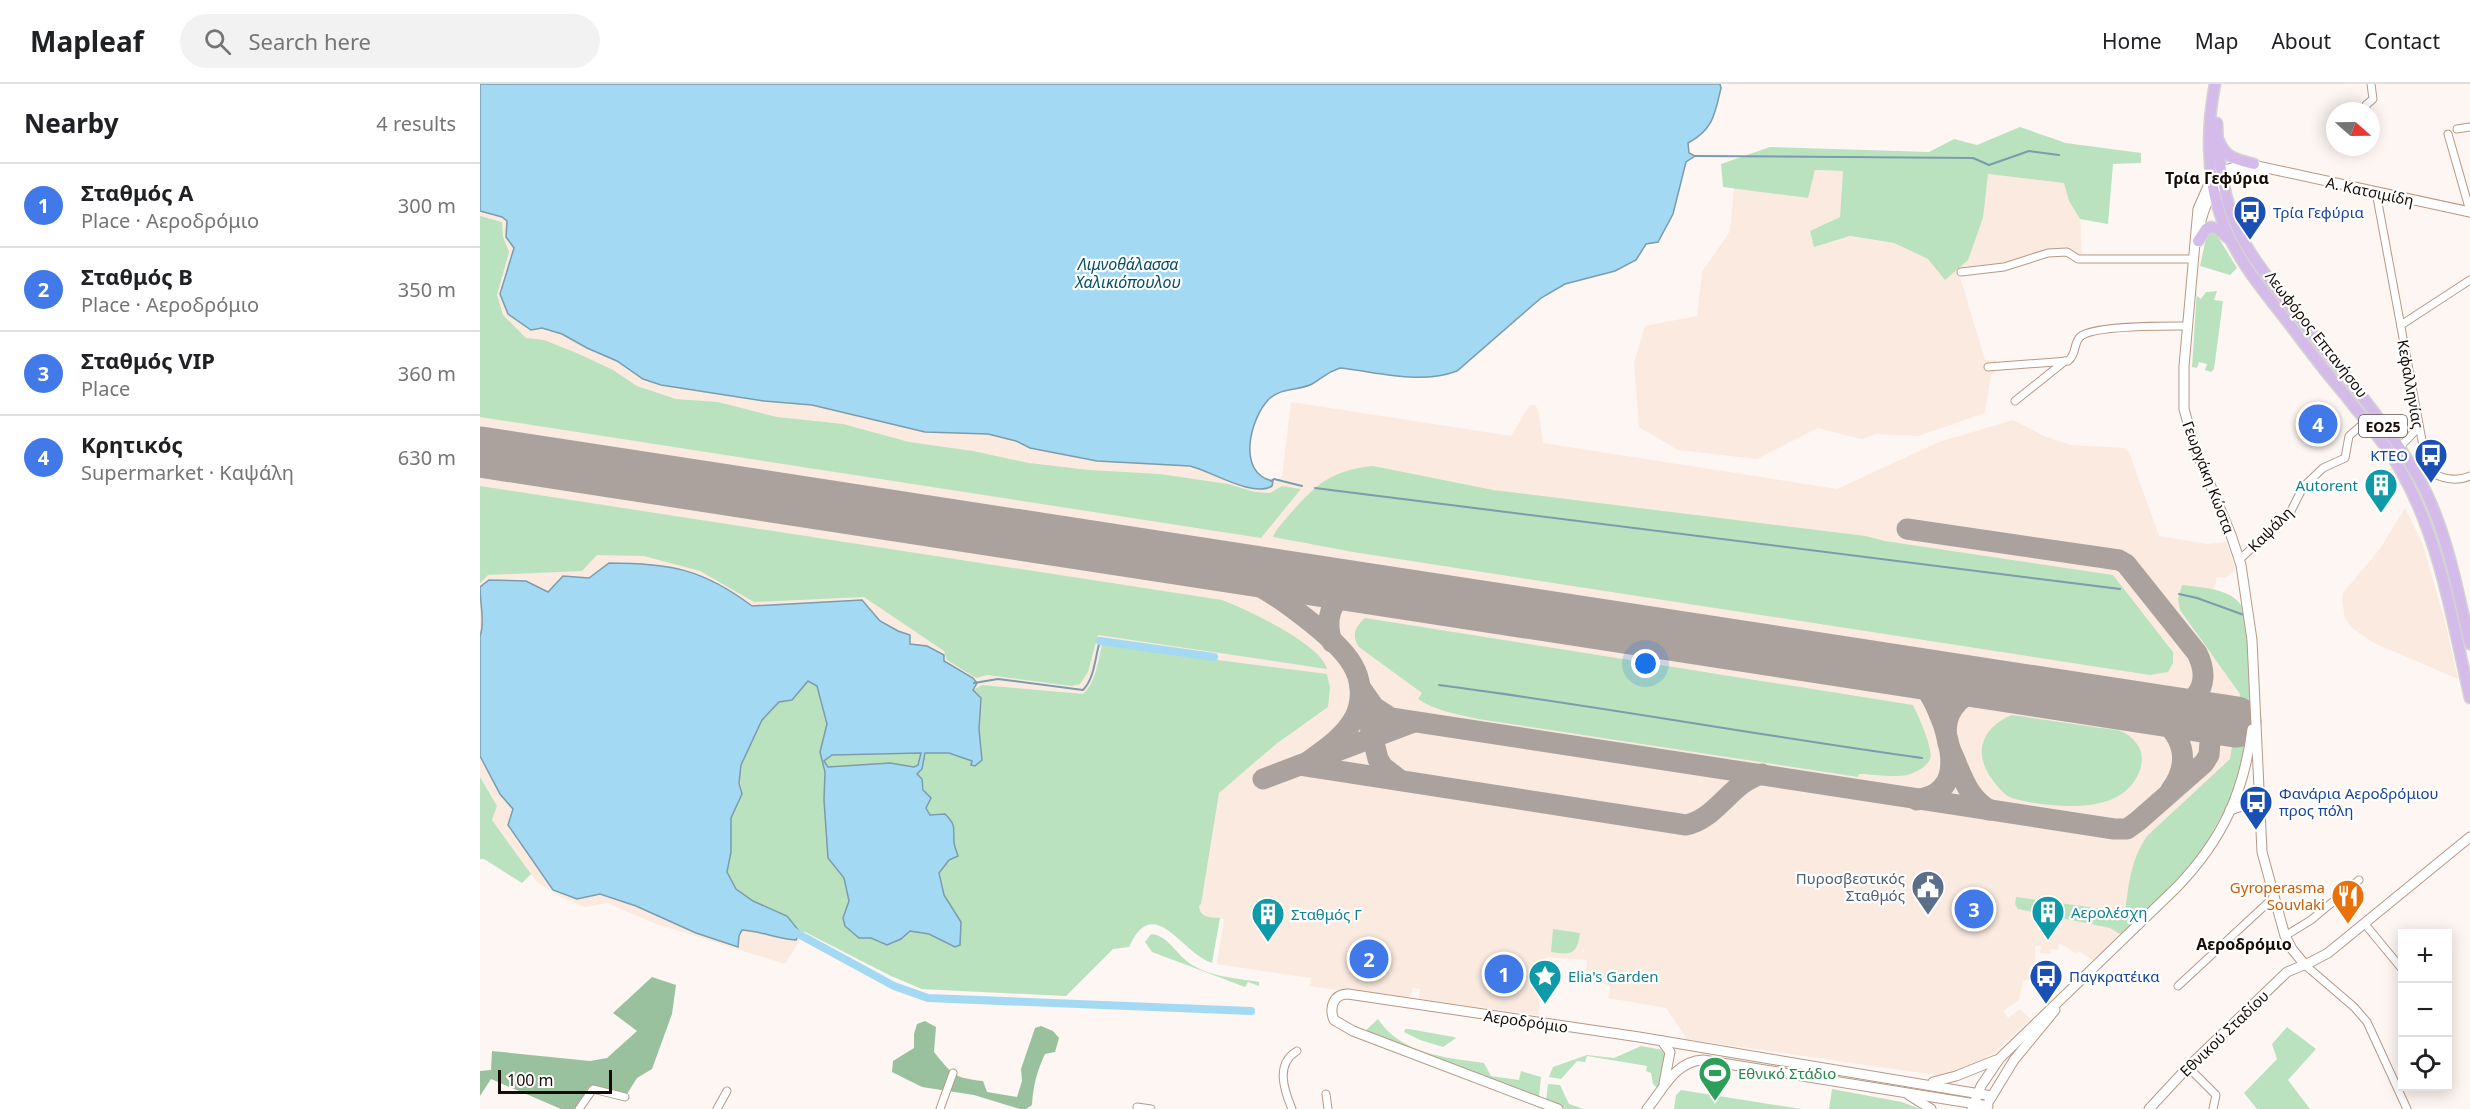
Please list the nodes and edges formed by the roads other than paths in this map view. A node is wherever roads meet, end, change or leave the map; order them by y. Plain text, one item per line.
1 (2216, 84) edge
2 (2371, 84) edge
3 (2370, 102) edge
4 (2470, 127) edge
5 (2457, 129) dead end
6 (2448, 134) dead end
7 (2217, 138) junction
8 (2254, 164) junction
9 (2270, 169) junction
10 (2221, 181) junction
11 (2376, 192) junction
12 (2470, 211) edge
13 (2198, 241) junction
14 (2232, 244) junction
15 (2194, 256) junction
16 (1961, 272) dead end
17 (2470, 280) edge
18 (2401, 324) junction
19 (2187, 326) junction
20 (2066, 361) junction
21 (1988, 367) dead end
22 (2015, 401) dead end
23 (2366, 421) junction
24 (2419, 427) junction
25 (2395, 451) junction
26 (2470, 476) edge
27 (2239, 560) junction
28 (2470, 644) edge
29 (2470, 698) edge
30 (2255, 700) junction
31 (2258, 771) junction
32 (2234, 803) junction
33 (2259, 806) junction
34 (2470, 837) edge
35 (2359, 880) dead end
36 (2273, 898) junction
37 (2364, 923) junction
38 (2285, 936) junction
39 (2398, 963) edge
40 (2305, 965) junction
41 (2178, 986) dead end
42 (2067, 994) junction
43 (1662, 1041) junction
44 (1297, 1051) dead end
45 (2000, 1058) junction
46 (1792, 1063) junction
47 (2188, 1066) junction
48 (953, 1073) dead end
49 (1789, 1073) junction
50 (1921, 1084) junction
51 (1663, 1088) junction
52 (727, 1091) dead end
53 (1902, 1092) junction
54 (1978, 1093) junction
55 (1326, 1094) dead end
56 (1992, 1096) junction
57 (625, 1097) dead end
58 (1972, 1106) edge
59 (1137, 1107) dead end
60 (1987, 1107) edge
61 (579, 1109) edge
62 (717, 1109) edge
63 (940, 1109) edge
64 (1151, 1109) edge
65 (1292, 1109) edge
66 (1328, 1109) edge
67 (1558, 1109) edge
68 (1647, 1109) edge
69 (1931, 1109) edge
70 (2149, 1109) edge
71 (2214, 1109) edge
72 (2407, 1109) edge

1 - 7 main road, ΕΟ25
1 - 10 main road, ΕΟ25
2 - 3 street
4 - 5 street
6 - 12 street
7 - 8 main road
7 - 10 main road, ΕΟ25
8 - 9 main road, Α. Κατσιμίδη
8 - 10 main road, Α. Κατσιμίδη
9 - 10 main road, Α. Κατσιμίδη
9 - 11 main road, Α. Κατσιμίδη
10 - 13 main road, Γεωργάκη Κώστα
10 - 14 main road, Λεωφόρος Επτανήσου / ΕΟ25
10 - 15 main road, Γεωργάκη Κώστα
10 - 25 main road, Λεωφόρος Επτανήσου / ΕΟ25
11 - 12 main road, Α. Κατσιμίδη
11 - 18 street, Κεφαλληνίας
13 - 14 main road
13 - 15 main road, Γεωργάκη Κώστα
14 - 23 main road, Λεωφόρος Επτανήσου / ΕΟ25
15 - 16 street
15 - 19 main road, Γεωργάκη Κώστα
17 - 18 street
18 - 24 street, Κεφαλληνίας
19 - 20 street
19 - 27 main road, Γεωργάκη Κώστα
20 - 21 street
20 - 22 street
23 - 25 main road, Λεωφόρος Επτανήσου / ΕΟ25
23 - 27 street, Καψάλη
24 - 25 street
24 - 26 street, Κεφαλληνίας
25 - 28 main road, Λεωφόρος Επτανήσου / ΕΟ25
25 - 29 main road, Λεωφόρος Επτανήσου / ΕΟ25
27 - 30 main road, Γεωργάκη Κώστα
30 - 31 main road, Γεωργάκη Κώστα
30 - 32 main road, Γεωργάκη Κώστα
31 - 32 main road, Γεωργάκη Κώστα
31 - 33 main road, Γεωργάκη Κώστα
32 - 33 main road
32 - 42 main road, Γεωργάκη Κώστα
33 - 36 main road, Γεωργάκη Κώστα
34 - 37 main road, Εθνικού Σταδίου
35 - 38 street
36 - 38 main road, Γεωργάκη Κώστα
36 - 41 street
37 - 39 street
37 - 40 main road, Εθνικού Σταδίου
38 - 40 main road, Γεωργάκη Κώστα
40 - 47 main road, Εθνικού Σταδίου
40 - 72 street
42 - 45 main road, Γεωργάκη Κώστα
42 - 56 main road, Γεωργάκη Κώστα
43 - 46 main road, Αεροδρόμιο
43 - 51 main road
43 - 67 main road, Αεροδρόμιο
44 - 65 street
45 - 50 main road
45 - 54 main road, Γεωργάκη Κώστα
46 - 49 main road
46 - 50 main road, Αεροδρόμιο
47 - 70 main road, Εθνικού Σταδίου
47 - 71 street
48 - 63 street
49 - 51 main road
49 - 53 main road
50 - 54 main road, Αεροδρόμιο
51 - 68 main road
52 - 62 street
53 - 58 main road
53 - 69 main road
54 - 56 main road, Αεροδρόμιο
54 - 58 main road, Γεωργάκη Κώστα
55 - 66 street
56 - 60 main road, Γεωργάκη Κώστα
57 - 61 street
58 - 60 main road
59 - 64 street

